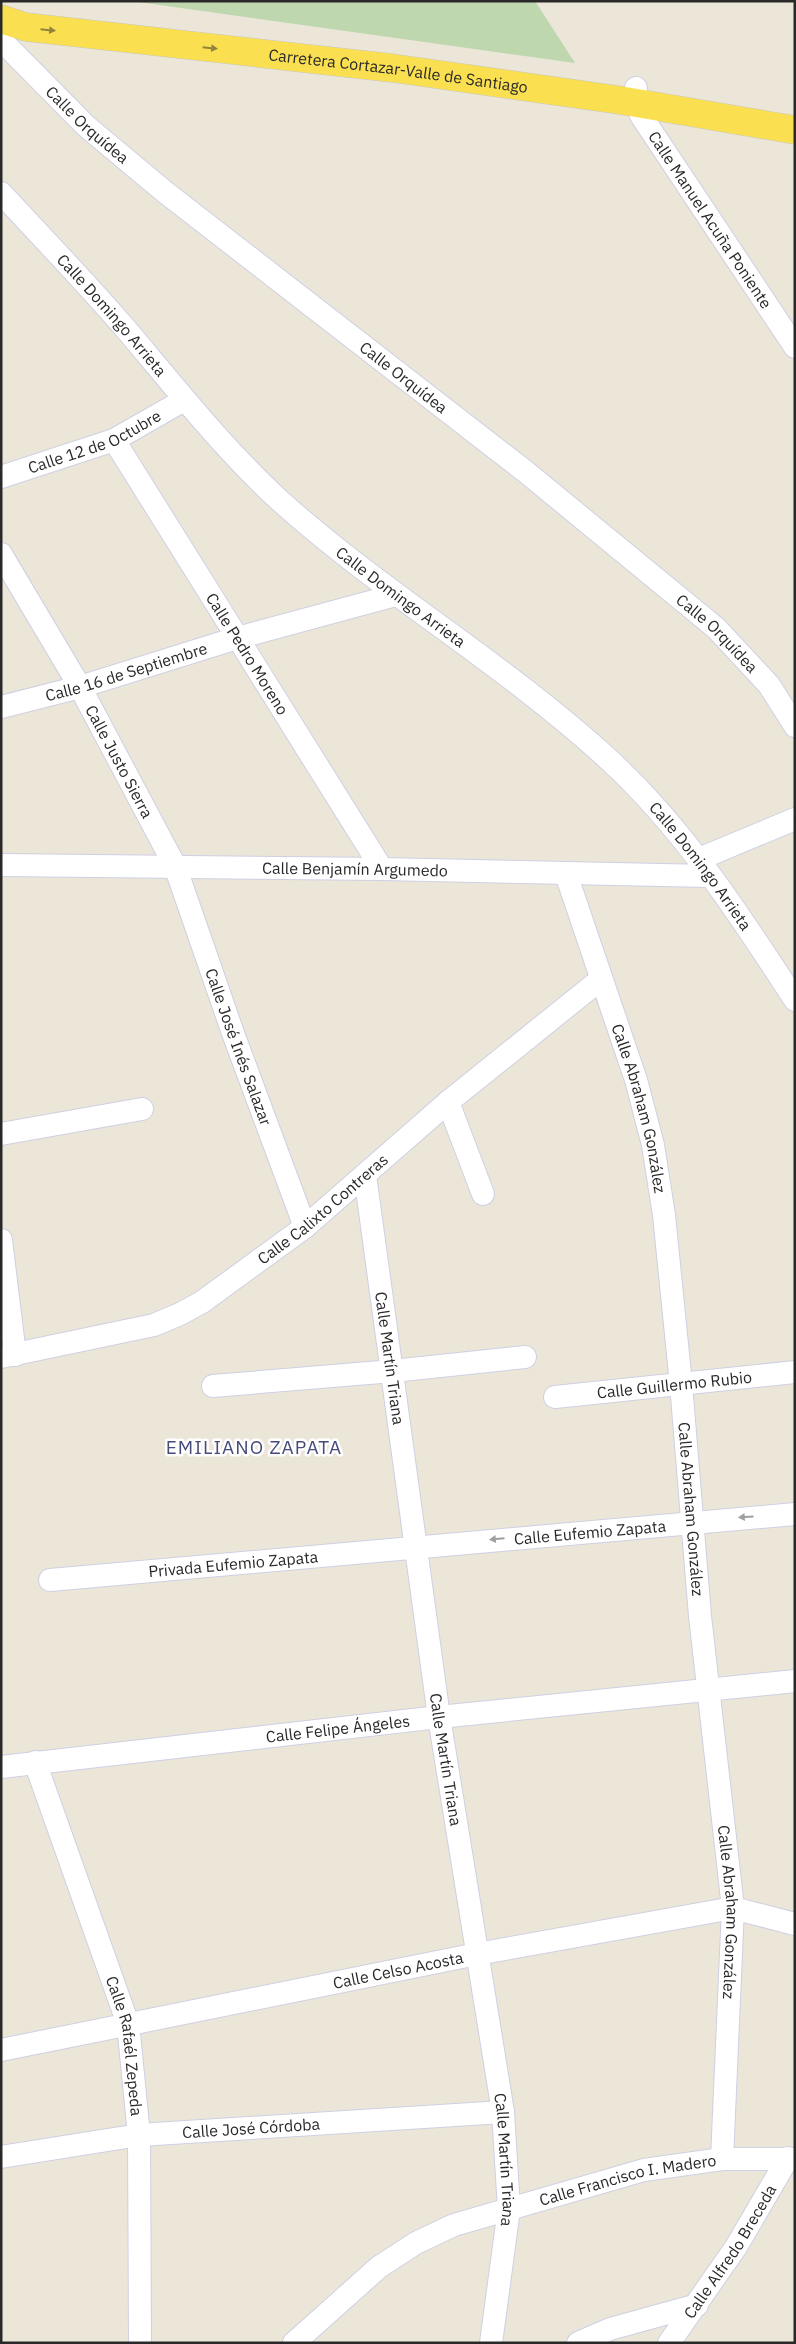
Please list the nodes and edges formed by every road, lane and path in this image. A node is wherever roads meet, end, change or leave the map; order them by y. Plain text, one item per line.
1 (1, 15) edge
2 (1, 19) edge
3 (1, 40) edge
4 (636, 96) junction
5 (795, 113) edge
6 (795, 130) edge
7 (1, 193) edge
8 (795, 347) edge
9 (184, 400) junction
10 (114, 440) junction
11 (1, 476) edge
12 (1, 554) edge
13 (396, 595) junction
14 (237, 638) junction
15 (80, 687) junction
16 (1, 707) edge
17 (795, 726) edge
18 (795, 819) edge
19 (1, 866) edge
20 (175, 866) junction
21 (704, 868) junction
22 (382, 869) junction
23 (566, 874) junction
24 (601, 979) junction
25 (795, 1000) edge
26 (448, 1102) junction
27 (142, 1109) dead end
28 (1, 1134) edge
29 (365, 1175) junction
30 (483, 1194) dead end
31 (304, 1227) junction
32 (1, 1240) edge
33 (8, 1356) edge
34 (525, 1357) dead end
35 (393, 1371) junction
36 (795, 1372) edge
37 (681, 1384) junction
38 (213, 1386) dead end
39 (555, 1397) dead end
40 (795, 1514) edge
41 (692, 1521) junction
42 (416, 1546) junction
43 (50, 1580) dead end
44 (795, 1681) edge
45 (709, 1691) junction
46 (440, 1717) junction
47 (35, 1762) junction
48 (1, 1767) edge
49 (733, 1908) junction
50 (795, 1924) edge
51 (476, 1954) junction
52 (128, 2024) junction
53 (1, 2050) edge
54 (503, 2112) junction
55 (139, 2135) junction
56 (1, 2158) edge
57 (792, 2158) edge
58 (722, 2159) junction
59 (509, 2209) junction
60 (697, 2305) junction
61 (140, 2343) edge
62 (294, 2343) edge
63 (491, 2343) edge
64 (578, 2343) edge
65 (669, 2343) edge

1 - 4 main road, Carretera Cortazar-Valle de Santiago
2 -> 4 main road, Carretera Cortazar-Valle de Santiago
3 - 17 street, Calle Orquídea
4 - 5 main road, Carretera Cortazar-Valle de Santiago
4 - 6 main road, Carretera Cortazar-Valle de Santiago
4 - 8 street, Calle Manuel Acuña Poniente
7 - 9 street, Calle Domingo Arrieta
9 - 10 street, Calle 12 de Octubre
9 - 13 street, Calle Domingo Arrieta
10 - 11 street, Calle 12 de Octubre
10 - 14 street, Calle Pedro Moreno
12 - 15 street, Calle Justo Sierra
13 - 14 street, Calle 16 de Septiembre
13 - 21 street, Calle Domingo Arrieta
14 - 15 street, Calle 16 de Septiembre
14 - 22 street, Calle Pedro Moreno
15 - 16 street, Calle 16 de Septiembre
15 - 20 street, Calle Justo Sierra
18 - 21 street
19 - 20 street, Calle Benjamín Argumedo
20 - 22 street, Calle Benjamín Argumedo
20 - 31 street, Calle José Inés Salazar
21 - 23 street, Calle Benjamín Argumedo
21 - 25 street, Calle Domingo Arrieta
22 - 23 street, Calle Benjamín Argumedo
23 - 24 street, Calle Abraham González
24 - 26 street, Calle Calixto Contreras
24 - 37 street, Calle Abraham González
26 - 29 street, Calle Calixto Contreras
26 - 30 street
27 - 28 street
29 - 31 street, Calle Calixto Contreras
29 - 35 street, Calle Martín Triana
31 - 33 street, Calle Calixto Contreras
32 - 33 street
34 - 35 street
35 - 38 street
35 - 42 street, Calle Martín Triana
36 - 37 street, Calle Guillermo Rubio
37 - 39 street, Calle Guillermo Rubio
37 - 41 street, Calle Abraham González
40 -> 41 street, Calle Eufemio Zapata
41 -> 42 street, Calle Eufemio Zapata
41 - 45 street, Calle Abraham González
42 - 43 street, Privada Eufemio Zapata
42 - 46 street, Calle Martín Triana
44 - 45 street, Calle Felipe Ángeles
45 - 46 street, Calle Felipe Ángeles
45 - 49 street, Calle Abraham González
46 - 47 street, Calle Felipe Ángeles
46 - 51 street, Calle Martín Triana
47 - 48 street, Calle Felipe Ángeles
47 - 52 street, Calle Rafaél Zepeda
49 - 50 street, Calle Celso Acosta
49 - 51 street, Calle Celso Acosta
49 - 58 street, Calle Abraham González
51 - 52 street, Calle Celso Acosta
51 - 54 street, Calle Martín Triana
52 - 53 street, Calle Celso Acosta
52 - 55 street, Calle Rafaél Zepeda
54 - 55 street, Calle José Córdoba
54 - 59 street, Calle Martín Triana
55 - 56 street, Calle José Córdoba
55 - 61 street, Calle Rafaél Zepeda
57 - 58 street, Calle Francisco I. Madero
57 - 60 street, Calle Alfredo Breceda
58 - 59 street, Calle Francisco I. Madero
59 - 62 street, Calle Francisco I. Madero
59 - 63 street, Calle Martín Triana
60 - 64 street
60 - 65 street, Calle Alfredo Breceda

